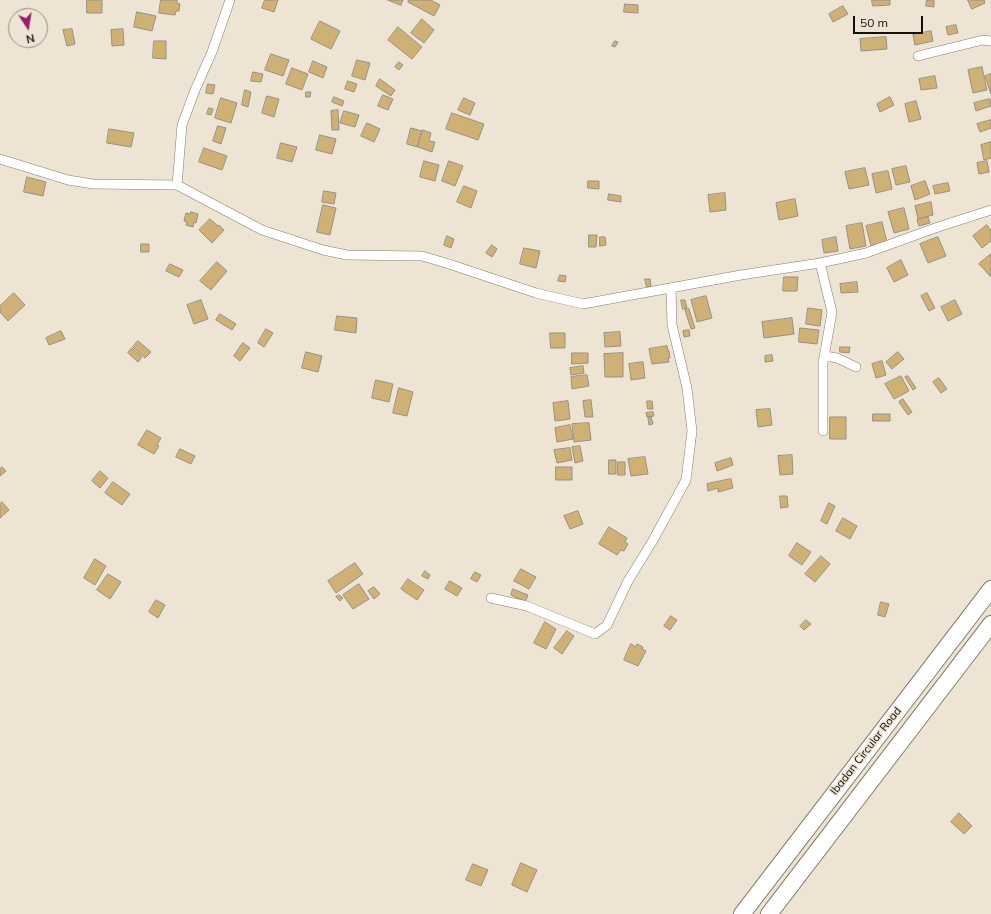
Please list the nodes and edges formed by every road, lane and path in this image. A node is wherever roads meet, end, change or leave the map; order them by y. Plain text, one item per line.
1 (230, 0) edge
2 (991, 42) edge
3 (918, 56) dead end
4 (0, 159) edge
5 (176, 186) junction
6 (991, 210) edge
7 (820, 263) junction
8 (671, 288) junction
9 (825, 356) junction
10 (856, 367) dead end
11 (823, 432) dead end
12 (991, 588) edge
13 (490, 598) dead end
14 (991, 624) edge
15 (742, 914) edge
16 (769, 914) edge

1 - 5 street
2 - 3 street
4 - 5 street
5 - 8 street
6 - 7 street
7 - 8 street
7 - 9 street
8 - 13 street
9 - 10 street
9 - 11 street
12 - 15 highway, Ibadan Circular Road
14 - 16 highway, Ibadan Circular Road

